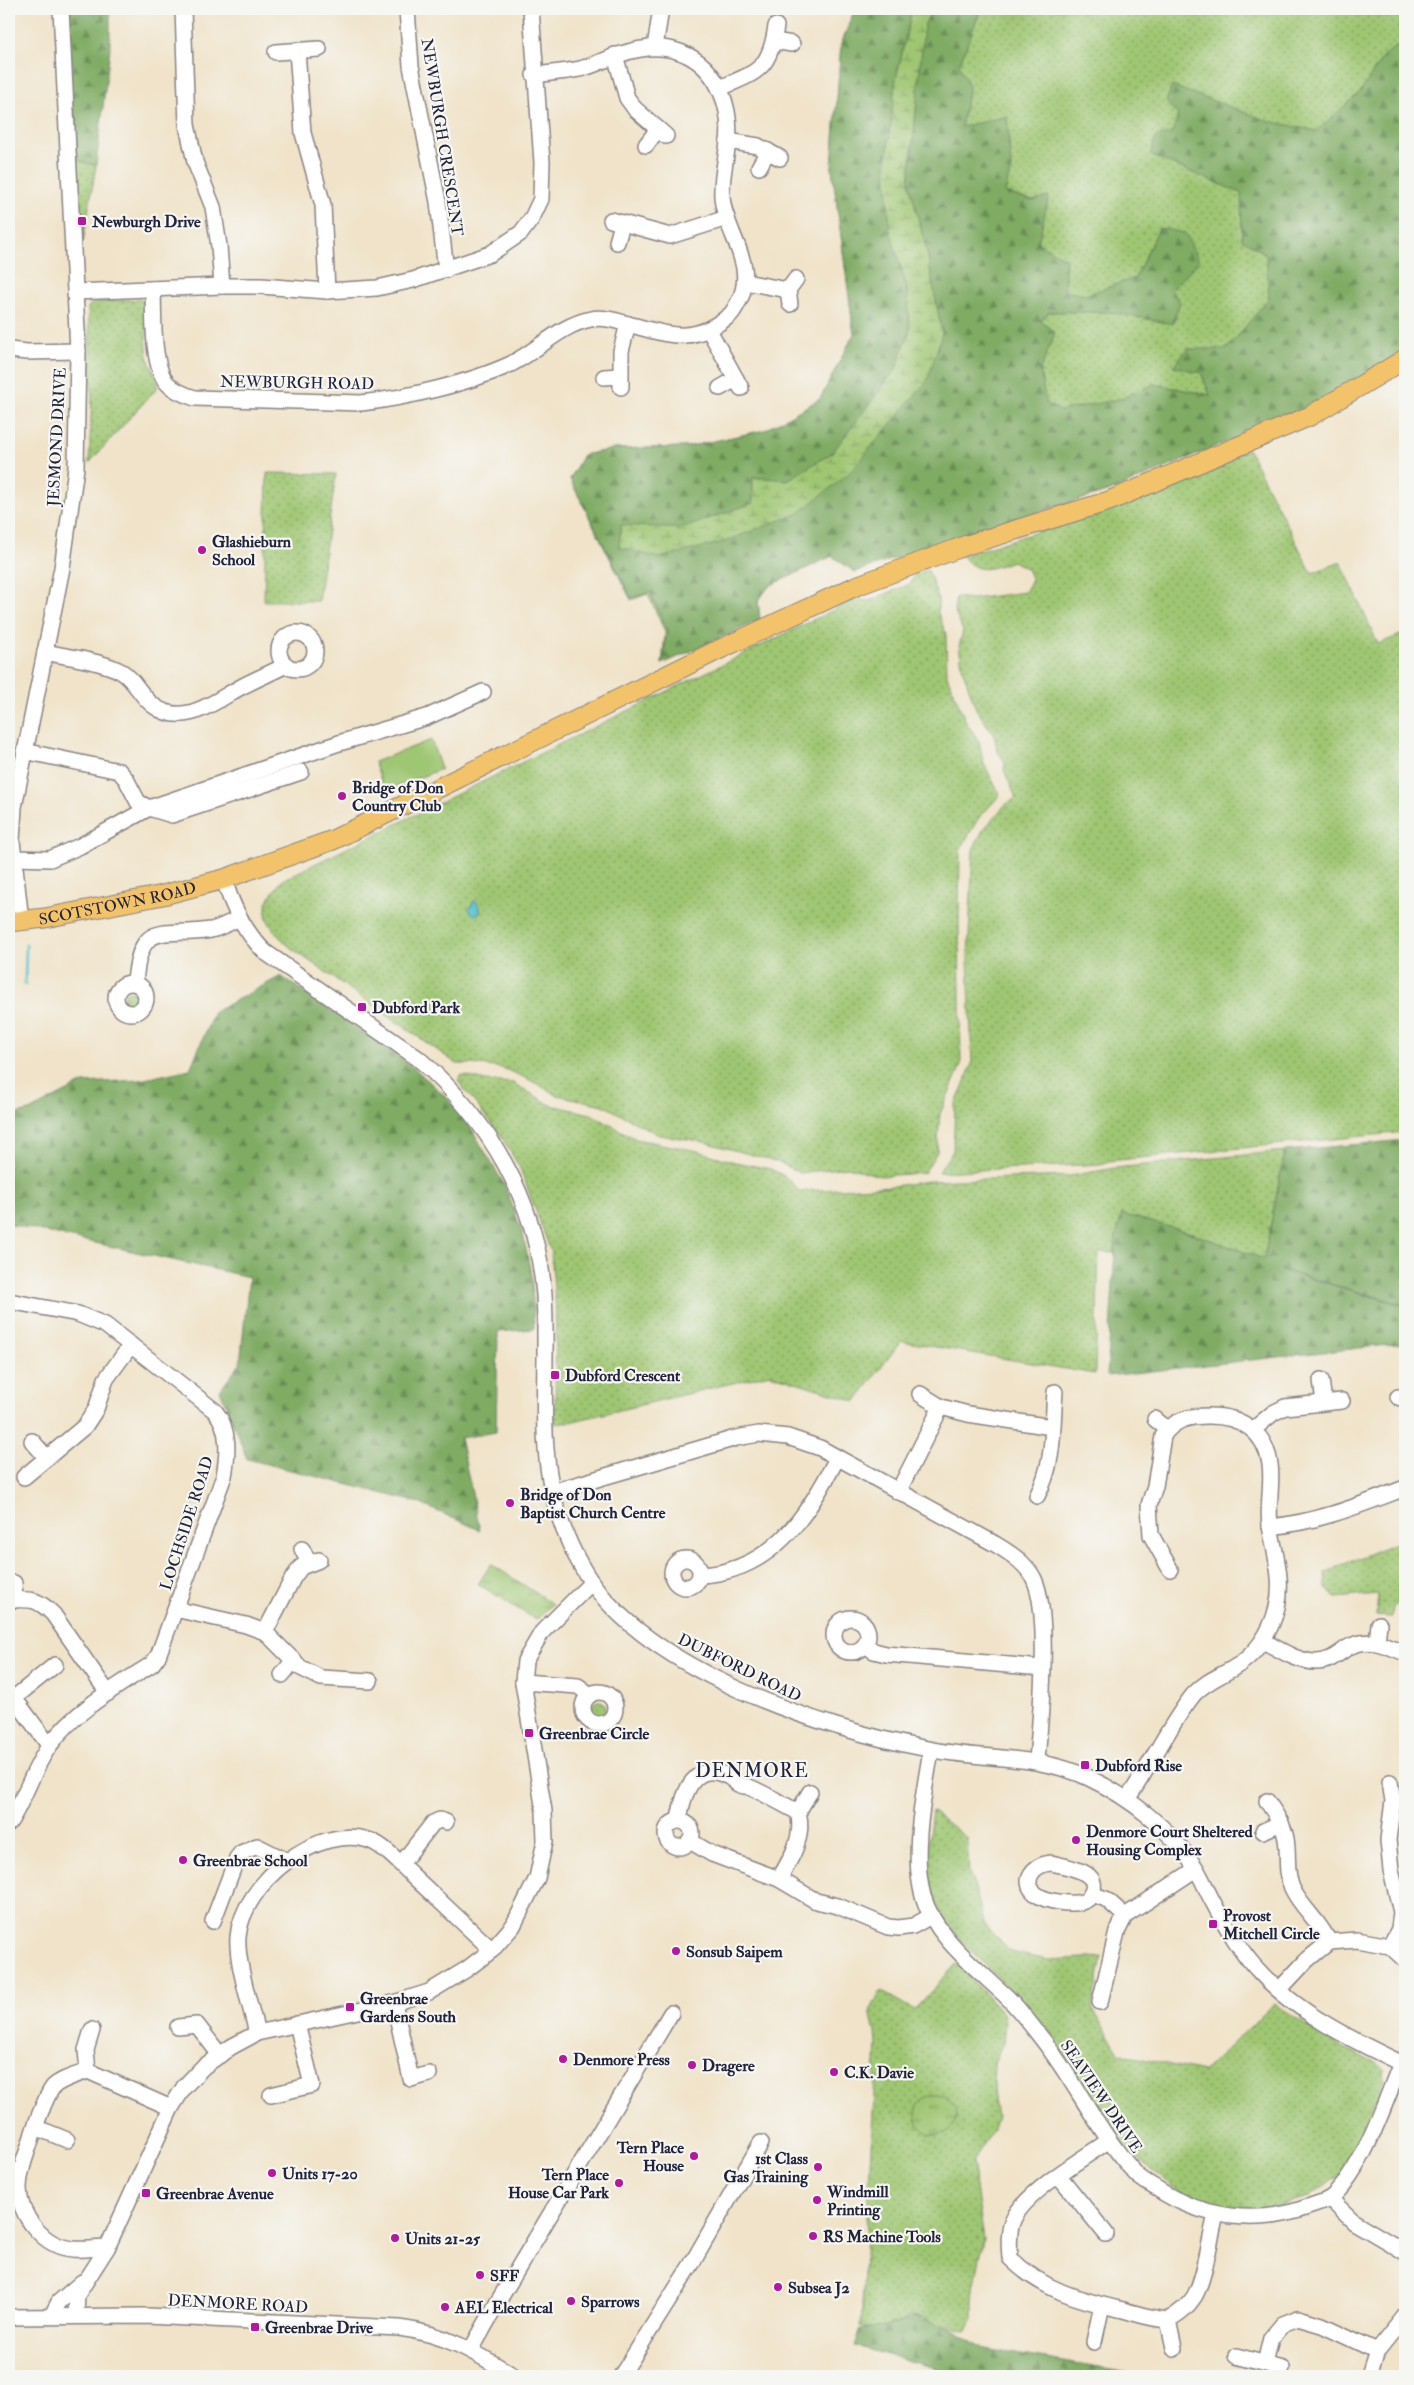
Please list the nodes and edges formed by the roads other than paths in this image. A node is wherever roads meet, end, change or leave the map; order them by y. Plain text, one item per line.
1 (61, 9) edge
2 (183, 9) edge
3 (407, 9) edge
4 (531, 9) edge
5 (661, 9) edge
6 (792, 44) dead end
7 (655, 47) junction
8 (319, 49) dead end
9 (297, 50) junction
10 (276, 52) dead end
11 (615, 55) junction
12 (534, 75) junction
13 (720, 88) junction
14 (728, 141) junction
15 (646, 145) dead end
16 (759, 167) dead end
17 (728, 218) junction
18 (617, 242) dead end
19 (446, 270) junction
20 (745, 282) junction
21 (222, 286) junction
22 (153, 289) junction
23 (327, 291) junction
24 (792, 291) dead end
25 (75, 292) junction
26 (628, 324) junction
27 (709, 330) junction
28 (9, 350) edge
29 (78, 351) junction
30 (1405, 359) edge
31 (604, 378) dead end
32 (720, 388) dead end
33 (45, 652) junction
34 (286, 665) dead end
35 (483, 692) dead end
36 (19, 753) edge
37 (301, 772) dead end
38 (149, 808) junction
39 (14, 858) junction
40 (224, 879) junction
41 (240, 918) junction
42 (15, 922) edge
43 (135, 983) dead end
44 (9, 1301) edge
45 (131, 1345) junction
46 (1321, 1380) dead end
47 (1054, 1392) dead end
48 (920, 1394) dead end
49 (1342, 1401) dead end
50 (1324, 1402) junction
51 (941, 1407) junction
52 (1155, 1419) dead end
53 (1052, 1427) junction
54 (1167, 1429) junction
55 (1254, 1429) junction
56 (32, 1441) dead end
57 (46, 1458) junction
58 (837, 1458) junction
59 (24, 1478) dead end
60 (1405, 1488) edge
61 (552, 1492) junction
62 (898, 1492) junction
63 (1037, 1496) dead end
64 (1270, 1527) junction
65 (302, 1549) dead end
66 (1170, 1569) dead end
67 (700, 1575) dead end
68 (14, 1583) dead end
69 (591, 1583) junction
70 (12, 1600) edge
71 (175, 1609) junction
72 (1379, 1624) dead end
73 (265, 1632) junction
74 (1263, 1641) junction
75 (1377, 1642) junction
76 (865, 1645) dead end
77 (1405, 1653) edge
78 (294, 1660) junction
79 (55, 1665) dead end
80 (1042, 1668) junction
81 (282, 1675) dead end
82 (370, 1681) dead end
83 (523, 1682) junction
84 (108, 1693) junction
85 (590, 1695) dead end
86 (49, 1745) junction
87 (931, 1750) junction
88 (1037, 1761) junction
89 (1390, 1782) dead end
90 (810, 1792) dead end
91 (1127, 1800) junction
92 (1267, 1801) dead end
93 (1399, 1802) edge
94 (798, 1812) junction
95 (679, 1820) junction
96 (446, 1822) dead end
97 (9, 1823) edge
98 (1281, 1823) junction
99 (1263, 1831) dead end
100 (690, 1841) junction
101 (287, 1860) junction
102 (401, 1864) junction
103 (1196, 1869) junction
104 (779, 1879) junction
105 (1091, 1894) dead end
106 (931, 1916) junction
107 (1125, 1916) junction
108 (213, 1921) dead end
109 (1329, 1942) junction
110 (1390, 1946) junction
111 (492, 1950) junction
112 (1405, 1960) edge
113 (1279, 1990) junction
114 (1100, 2002) dead end
115 (394, 2003) junction
116 (671, 2013) dead end
117 (297, 2024) junction
118 (178, 2027) dead end
119 (92, 2030) dead end
120 (257, 2033) junction
121 (220, 2054) junction
122 (1403, 2064) edge
123 (88, 2071) junction
124 (429, 2074) dead end
125 (270, 2095) dead end
126 (170, 2108) junction
127 (35, 2127) junction
128 (67, 2140) dead end
129 (1108, 2141) junction
130 (761, 2143) dead end
131 (1059, 2176) junction
132 (1330, 2199) junction
133 (1216, 2215) junction
134 (1106, 2234) dead end
135 (107, 2248) junction
136 (1405, 2252) edge
137 (89, 2276) junction
138 (1102, 2305) junction
139 (52, 2315) junction
140 (76, 2315) junction
141 (1405, 2316) edge
142 (9, 2317) edge
143 (1168, 2320) junction
144 (1094, 2342) dead end
145 (1174, 2348) dead end
146 (471, 2350) junction
147 (1377, 2351) junction
148 (1236, 2356) dead end
149 (1265, 2363) junction
150 (1282, 2368) dead end
151 (514, 2376) edge
152 (621, 2376) edge
153 (1369, 2376) edge

1 - 25 street, JESMOND DRIVE
2 - 21 street
3 - 19 street, NEWBURGH CRESCENT
4 - 12 street
5 - 7 street
6 - 13 street
7 - 11 street
7 - 13 street
8 - 9 street
9 - 10 street
9 - 23 street
11 - 12 street
11 - 15 street
12 - 19 street
13 - 14 street
14 - 16 street
14 - 17 street
17 - 18 street
17 - 20 street
19 - 23 street
20 - 24 street
20 - 27 street, NEWBURGH ROAD
21 - 22 street
21 - 23 street
22 - 25 street
22 - 26 street, NEWBURGH ROAD
25 - 29 street, JESMOND DRIVE
26 - 27 street, NEWBURGH ROAD
26 - 31 street
27 - 32 street
28 - 29 street
29 - 33 street, JESMOND DRIVE
30 - 40 main road, SCOTSTOWN ROAD
33 - 34 street
33 - 36 street, JESMOND DRIVE
35 - 38 street
36 - 38 street
36 - 39 street, JESMOND DRIVE
37 - 38 street
38 - 39 street
39 - 42 street, JESMOND DRIVE
40 - 41 street, DUBFORD ROAD
40 - 42 main road, SCOTSTOWN ROAD
41 - 43 street
41 - 61 street, DUBFORD ROAD
44 - 45 street, LOCHSIDE ROAD
45 - 57 street
45 - 71 street, LOCHSIDE ROAD
46 - 50 street
47 - 53 street
48 - 51 street
49 - 50 street
50 - 55 street
51 - 53 street
51 - 62 street
52 - 54 street
53 - 63 street
54 - 55 street
54 - 66 street
55 - 64 street
56 - 57 street
57 - 59 street
58 - 61 street
58 - 62 street
58 - 67 street
60 - 64 street
61 - 69 street, DUBFORD ROAD
62 - 80 street
64 - 74 street
65 - 73 street
68 - 70 street
69 - 83 street
69 - 87 street, DUBFORD ROAD
70 - 84 street
71 - 73 street
71 - 84 street, LOCHSIDE ROAD
72 - 75 street
73 - 78 street
74 - 75 street
74 - 91 street
75 - 77 street
76 - 80 street
78 - 81 street
78 - 82 street
79 - 86 street
80 - 88 street
83 - 85 street
83 - 111 street
84 - 86 street, LOCHSIDE ROAD
86 - 97 street, LOCHSIDE ROAD
87 - 88 street, DUBFORD ROAD
87 - 106 street, SEAVIEW DRIVE
88 - 91 street, DUBFORD ROAD
89 - 93 street
90 - 94 street
91 - 103 street, DUBFORD ROAD
92 - 98 street
93 - 110 street
94 - 95 street
94 - 104 street
95 - 100 street
95 - 100 street
96 - 102 street
98 - 99 street
98 - 109 street
100 - 104 street
101 - 102 street
101 - 108 street
101 - 120 street
102 - 111 street
103 - 107 street
103 - 113 street, DUBFORD ROAD
104 - 106 street
105 - 107 street
106 - 129 street, SEAVIEW DRIVE
107 - 114 street
109 - 110 street
109 - 113 street
110 - 112 street
111 - 115 street
113 - 122 street, DUBFORD ROAD
115 - 117 street
115 - 124 street
116 - 146 street
117 - 120 street
117 - 125 street
118 - 121 street
119 - 123 street
120 - 121 street
121 - 126 street
122 - 132 street, SEAVIEW DRIVE
123 - 126 street
123 - 127 street
126 - 135 street
127 - 128 street
127 - 135 street
129 - 131 street
129 - 133 street, SEAVIEW DRIVE
130 - 152 street
131 - 134 street
131 - 138 street
132 - 133 street, SEAVIEW DRIVE
132 - 136 street
133 - 143 street
135 - 137 street
137 - 139 street
137 - 140 street
138 - 143 street
138 - 144 street
139 - 140 street, DENMORE ROAD
139 - 142 street, DENMORE ROAD
140 - 146 street, DENMORE ROAD
141 - 147 street
143 - 145 street
146 - 151 street, DENMORE ROAD
147 - 149 street
147 - 153 street
148 - 149 street
149 - 150 street

